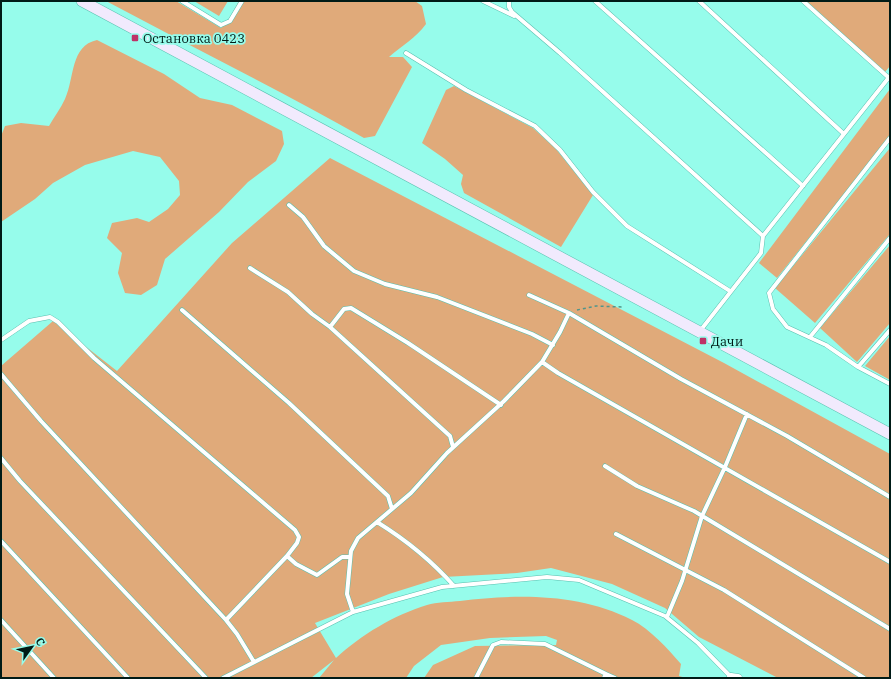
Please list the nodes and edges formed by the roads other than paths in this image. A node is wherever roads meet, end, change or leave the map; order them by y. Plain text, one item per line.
1 (82, 1) edge
2 (182, 1) edge
3 (242, 1) edge
4 (483, 1) edge
5 (509, 1) edge
6 (595, 1) edge
7 (699, 1) edge
8 (803, 1) edge
9 (522, 20) junction
10 (406, 53) dead end
11 (889, 77) edge
12 (844, 134) junction
13 (890, 138) edge
14 (803, 186) junction
15 (289, 205) dead end
16 (763, 236) junction
17 (890, 238) edge
18 (250, 268) dead end
19 (730, 291) junction
20 (528, 295) dead end
21 (182, 310) dead end
22 (569, 313) junction
23 (330, 327) junction
24 (890, 330) edge
25 (699, 331) junction
26 (810, 336) junction
27 (1, 340) edge
28 (553, 345) junction
29 (542, 362) junction
30 (858, 367) junction
31 (1, 374) edge
32 (890, 384) edge
33 (500, 405) junction
34 (747, 414) junction
35 (890, 434) edge
36 (453, 447) junction
37 (1, 458) edge
38 (605, 466) dead end
39 (725, 467) junction
40 (890, 497) edge
41 (392, 509) junction
42 (702, 516) junction
43 (377, 522) junction
44 (616, 534) dead end
45 (1, 541) edge
46 (287, 556) junction
47 (350, 557) junction
48 (890, 562) edge
49 (685, 569) junction
50 (454, 586) junction
51 (353, 612) junction
52 (667, 617) junction
53 (1, 620) edge
54 (226, 620) junction
55 (890, 628) edge
56 (254, 662) junction
57 (605, 676) edge
58 (226, 677) edge
59 (54, 678) edge
60 (128, 678) edge
61 (206, 678) edge
62 (476, 678) edge
63 (615, 678) edge
64 (733, 678) edge
65 (864, 678) edge

1 - 25 main road
2 - 3 lane
4 - 9 lane
5 - 9 lane
6 - 14 lane
7 - 12 lane
8 - 11 lane
9 - 16 lane
10 - 19 lane
11 - 12 lane
12 - 14 lane
13 - 26 lane
14 - 16 lane
15 - 28 lane
16 - 19 lane
17 - 26 lane
18 - 23 lane
19 - 25 lane
20 - 22 lane
21 - 41 lane
22 - 28 lane
22 - 34 lane
23 - 33 lane
23 - 36 lane
24 - 30 lane
25 - 35 main road
26 - 30 lane
27 - 46 lane
28 - 29 lane
29 - 33 lane
29 - 39 lane
30 - 32 lane
31 - 54 lane
33 - 36 lane
34 - 39 lane
34 - 40 lane
36 - 41 lane
37 - 61 lane
38 - 42 lane
39 - 42 lane
39 - 48 lane
41 - 43 lane
42 - 49 lane
42 - 55 lane
43 - 47 lane
43 - 50 lane
44 - 49 lane
45 - 60 lane
46 - 47 lane
46 - 54 lane
47 - 51 lane
49 - 52 lane
49 - 65 lane
50 - 51 lane
50 - 52 lane
51 - 56 lane
52 - 64 lane
53 - 59 lane
54 - 56 lane
56 - 58 lane
57 - 62 lane
57 - 63 lane

